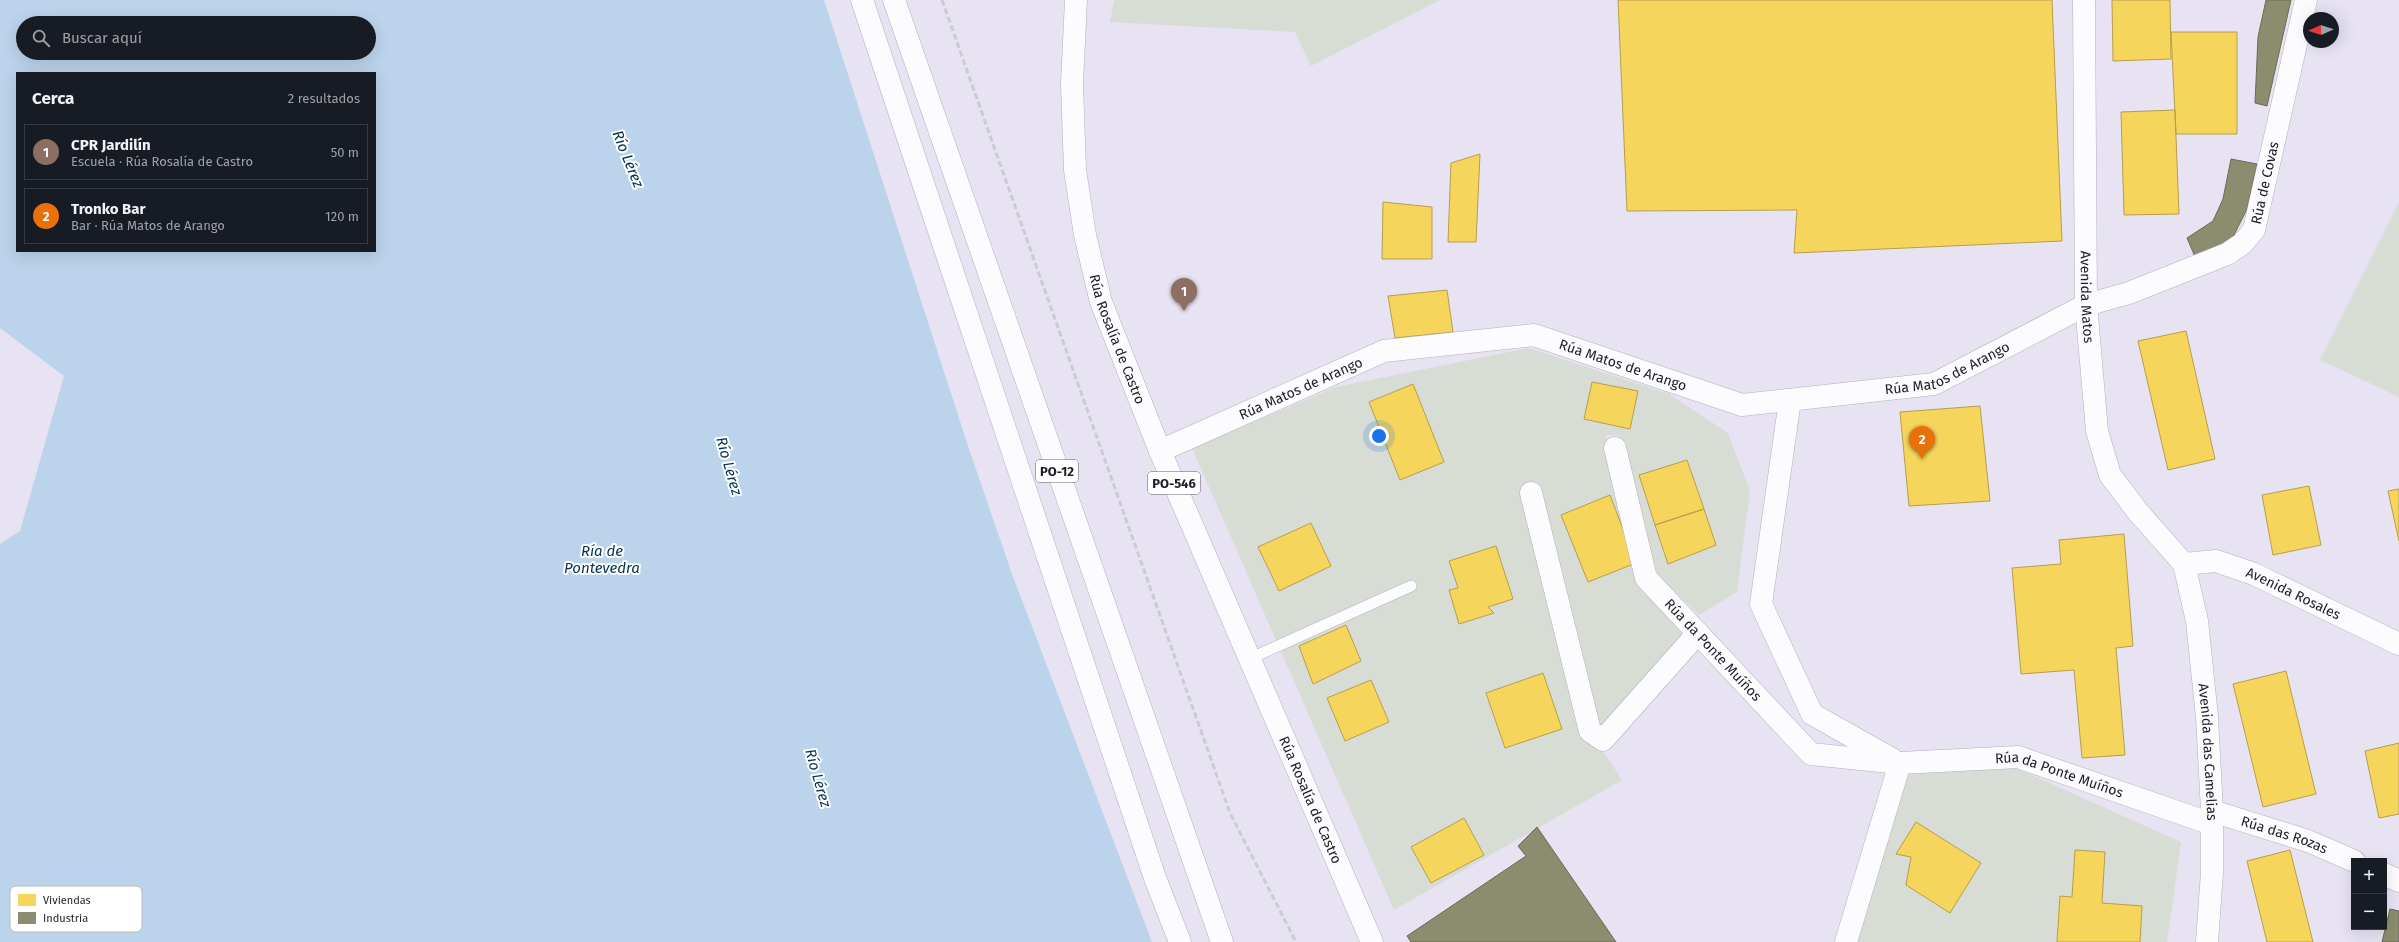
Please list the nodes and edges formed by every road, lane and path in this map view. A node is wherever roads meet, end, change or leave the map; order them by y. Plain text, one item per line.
1 (862, 0) edge
2 (894, 0) edge
3 (1076, 0) edge
4 (2084, 0) edge
5 (2306, 0) edge
6 (2086, 305) junction
7 (1790, 400) junction
8 (1615, 448) dead end
9 (1160, 451) junction
10 (1531, 494) dead end
11 (2184, 564) junction
12 (1411, 586) dead end
13 (1698, 633) junction
14 (2399, 644) edge
15 (1249, 658) junction
16 (1900, 764) junction
17 (2212, 817) junction
18 (2351, 860) edge
19 (2387, 875) edge
20 (2399, 881) edge
21 (1180, 942) edge
22 (1222, 942) edge
23 (1372, 942) edge
24 (1846, 942) edge
25 (2207, 942) edge

1 - 21 main road, PO-12
2 - 22 main road, PO-12
3 - 9 main road, Rúa Rosalía de Castro / PO-546
4 - 6 main road, Avenida Matos
5 - 6 main road, Rúa de Covas
6 - 7 main road, Rúa Matos de Arango
6 - 11 main road, Avenida Matos
7 - 9 main road, Rúa Matos de Arango
7 - 16 main road
8 - 13 main road, Rúa da Ponte Muíños
9 - 15 main road, Rúa Rosalía de Castro / PO-546
10 - 13 main road
11 - 14 main road, Avenida Rosales
11 - 17 main road, Avenida das Camelias
12 - 15 lane
13 - 16 main road, Rúa da Ponte Muíños
15 - 23 main road, Rúa Rosalía de Castro / PO-546
16 - 17 main road, Rúa da Ponte Muíños
16 - 24 main road
17 - 18 main road, Rúa das Rozas
17 - 25 main road, Avenida das Camelias
19 - 20 main road

